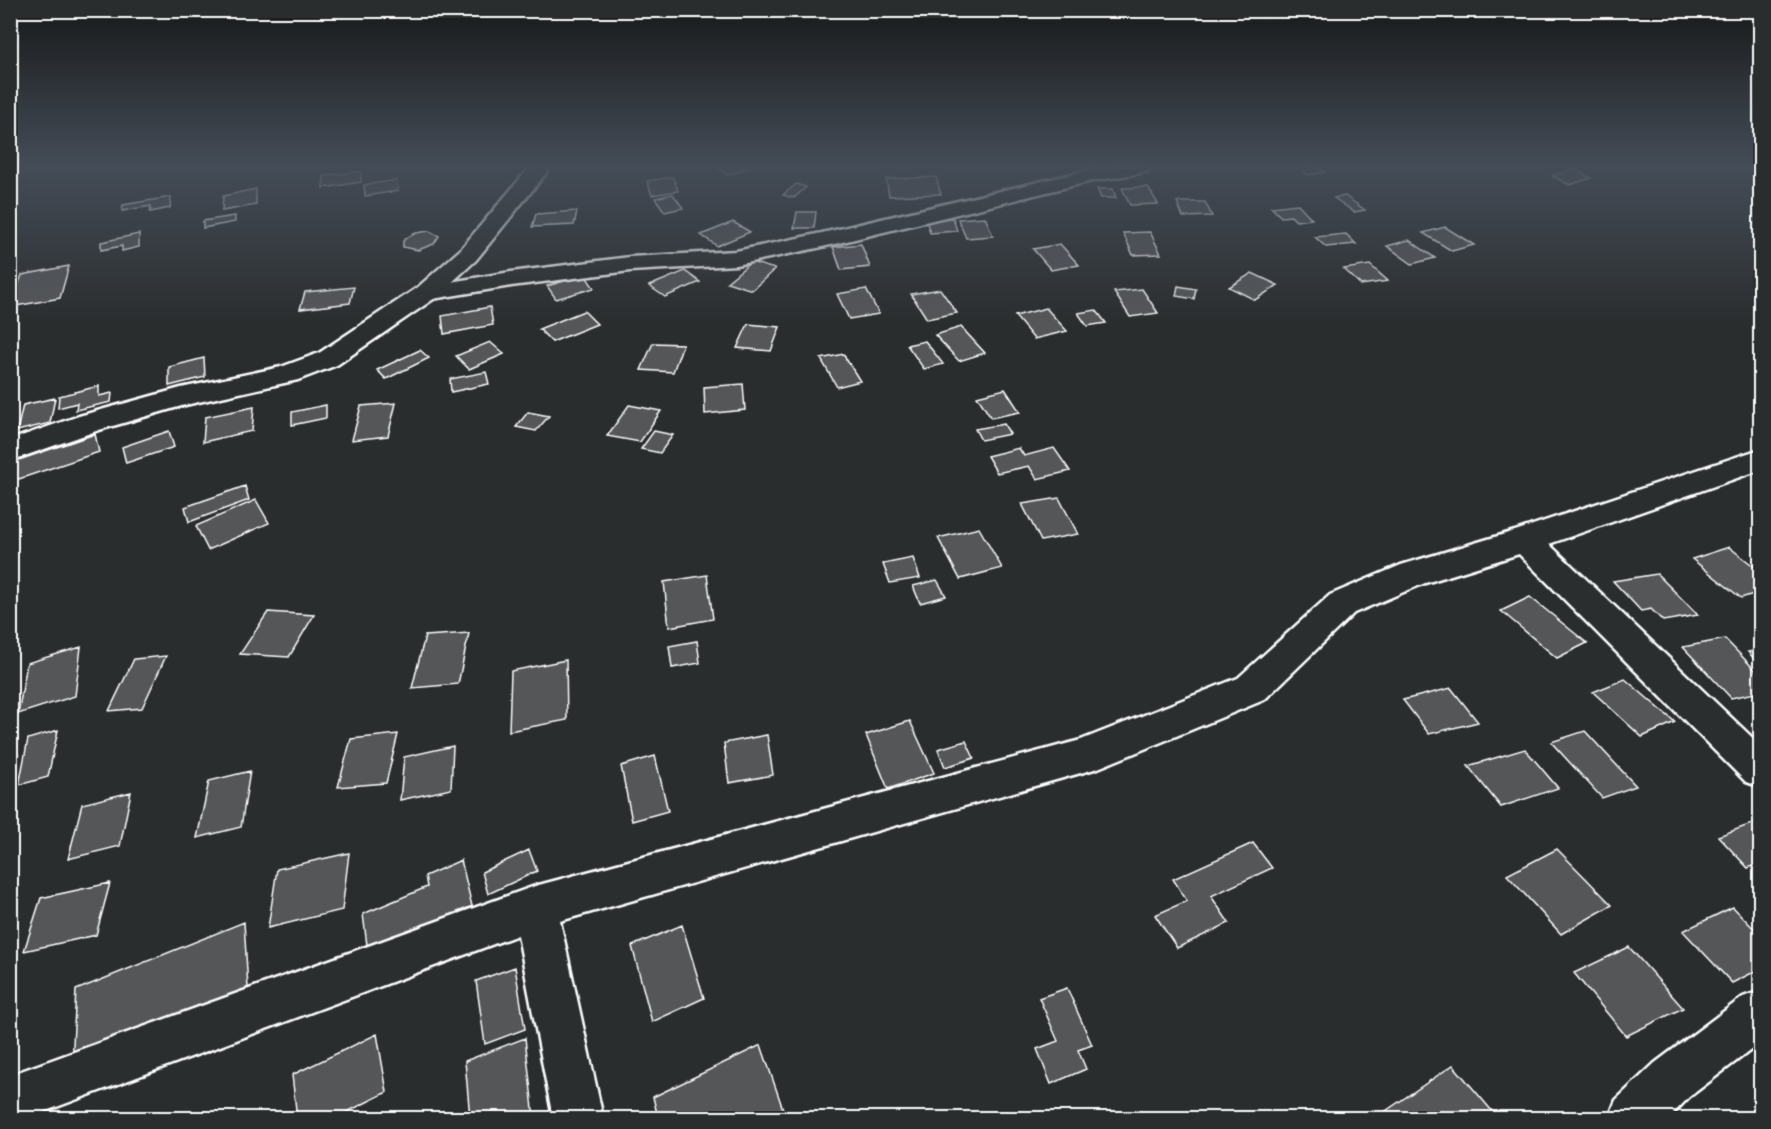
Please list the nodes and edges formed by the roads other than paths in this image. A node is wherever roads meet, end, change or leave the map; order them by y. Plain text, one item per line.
1 (497, 220) edge
2 (906, 220) edge
3 (426, 293) junction
4 (10, 451) edge
5 (1761, 459) edge
6 (1525, 540) junction
7 (1761, 770) edge
8 (536, 907) junction
9 (1761, 1014) edge
10 (10, 1100) edge
11 (578, 1119) edge
12 (1634, 1119) edge

1 - 3 street
2 - 3 street
3 - 4 street
5 - 6 street
6 - 7 street
6 - 8 street
8 - 10 street
8 - 11 street
9 - 12 street

